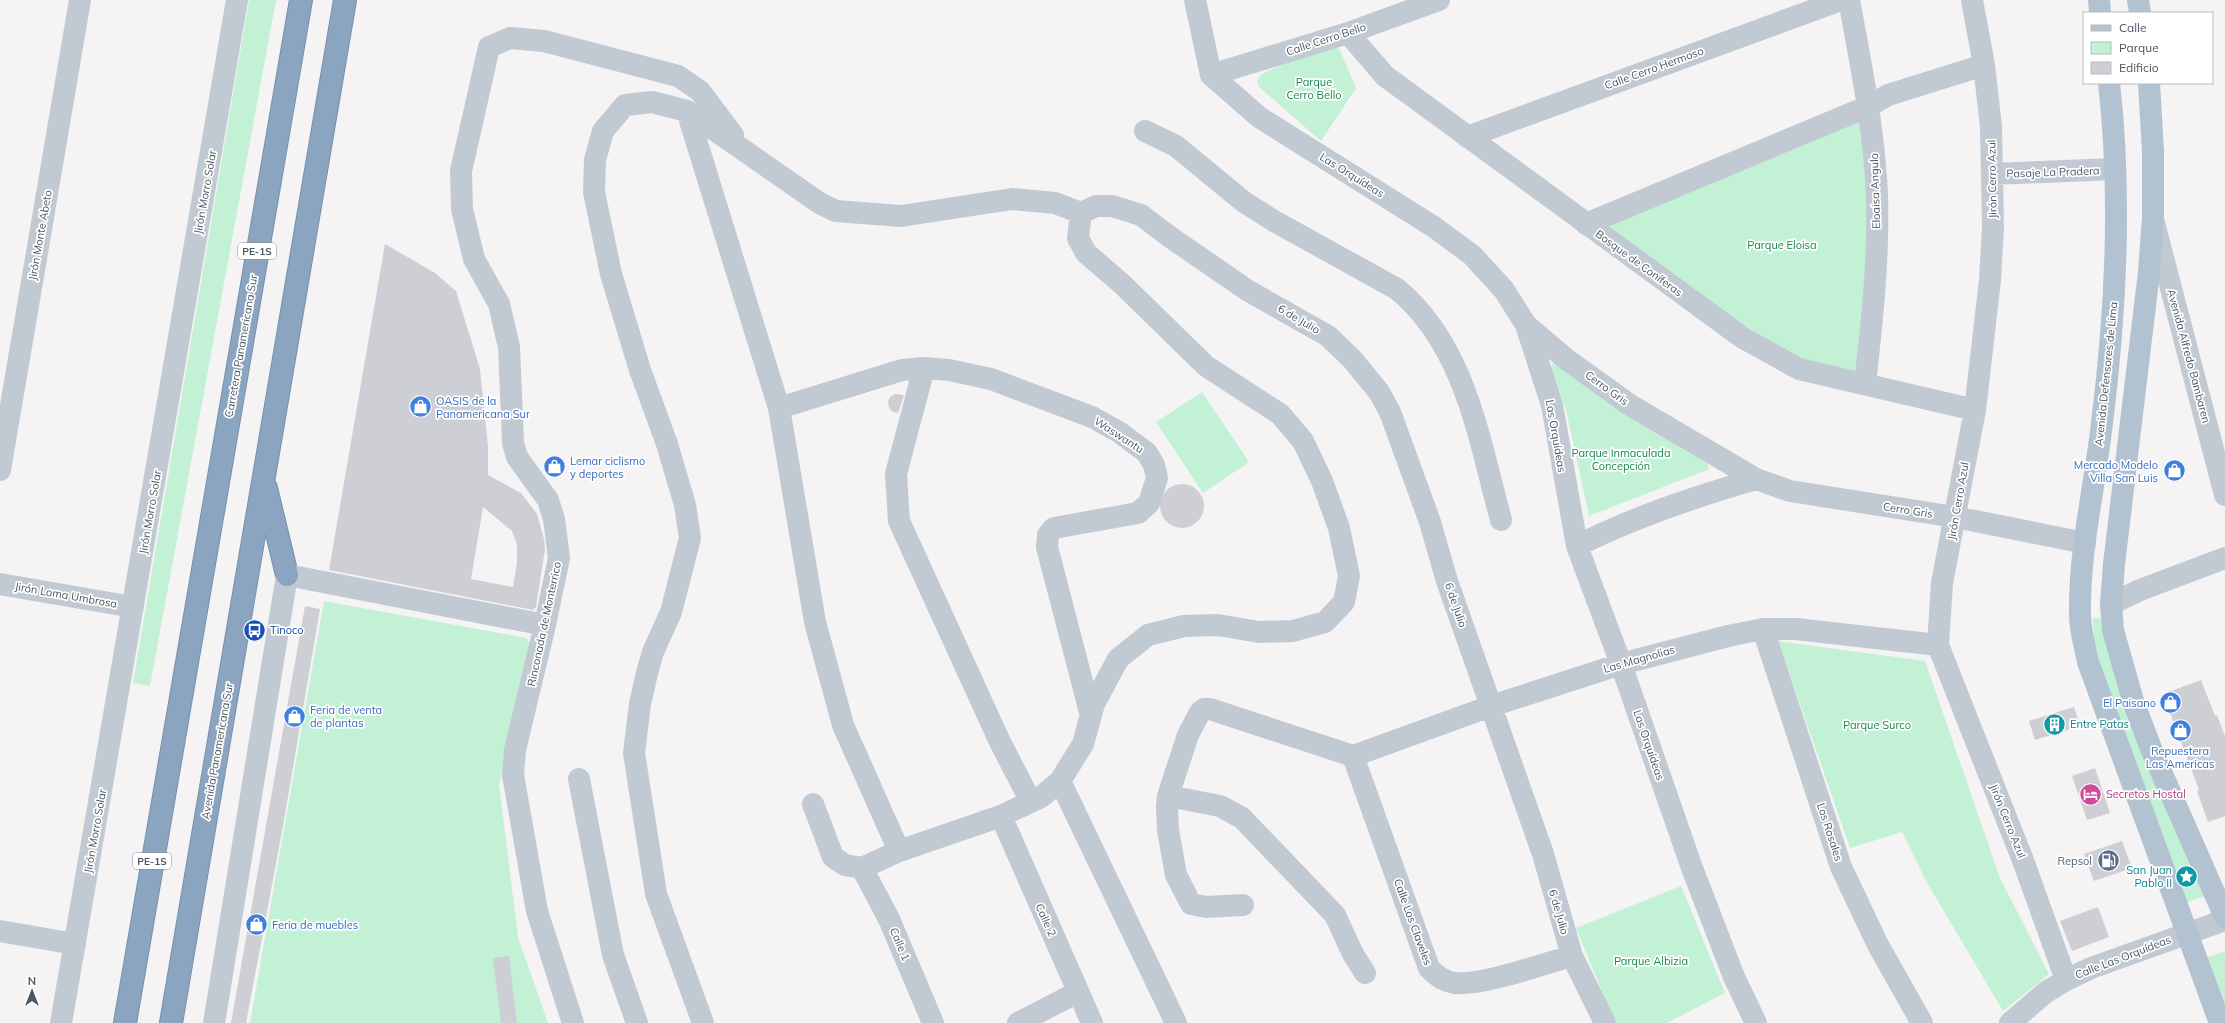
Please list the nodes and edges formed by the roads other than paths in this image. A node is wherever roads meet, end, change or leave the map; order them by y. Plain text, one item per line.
1 (80, 0) edge
2 (237, 0) edge
3 (301, 0) edge
4 (345, 0) edge
5 (1195, 0) edge
6 (1439, 0) edge
7 (1841, 0) edge
8 (1849, 0) edge
9 (1972, 0) edge
10 (2099, 0) edge
11 (2138, 0) edge
12 (2100, 12) edge
13 (2140, 12) edge
14 (1348, 33) junction
15 (1984, 65) junction
16 (1211, 75) junction
17 (2109, 84) edge
18 (2149, 84) edge
19 (1869, 106) junction
20 (687, 111) junction
21 (1144, 131) dead end
22 (1467, 137) junction
23 (744, 149) junction
24 (2115, 169) junction
25 (1992, 174) junction
26 (1081, 214) junction
27 (2153, 217) junction
28 (1586, 224) junction
29 (1526, 325) junction
30 (924, 368) junction
31 (1865, 384) junction
32 (779, 408) junction
33 (1975, 410) junction
34 (0, 470) edge
35 (264, 479) junction
36 (1756, 480) junction
37 (2225, 495) edge
38 (1955, 518) junction
39 (1501, 520) dead end
40 (2085, 543) junction
41 (1577, 546) junction
42 (2225, 558) edge
43 (287, 575) junction
44 (0, 584) edge
45 (2111, 604) junction
46 (133, 607) junction
47 (545, 625) junction
48 (1763, 629) junction
49 (1938, 645) junction
50 (1621, 664) junction
51 (1490, 706) junction
52 (1091, 716) junction
53 (1353, 756) junction
54 (580, 779) dead end
55 (1060, 781) junction
56 (1168, 796) junction
57 (1031, 802) junction
58 (813, 804) dead end
59 (1001, 816) junction
60 (899, 851) junction
61 (862, 868) junction
62 (1243, 905) dead end
63 (2225, 917) edge
64 (2225, 920) edge
65 (0, 931) edge
66 (2188, 934) junction
67 (75, 944) junction
68 (1572, 956) junction
69 (1365, 973) dead end
70 (2066, 980) junction
71 (1078, 992) junction
72 (62, 1023) edge
73 (125, 1023) edge
74 (171, 1023) edge
75 (214, 1023) edge
76 (572, 1023) edge
77 (636, 1023) edge
78 (703, 1023) edge
79 (933, 1023) edge
80 (1018, 1023) edge
81 (1092, 1023) edge
82 (1176, 1023) edge
83 (1604, 1023) edge
84 (1756, 1023) edge
85 (1922, 1023) edge
86 (2010, 1023) edge
87 (2220, 1023) edge

1 - 34 street, Jirón Monte Abeto
2 - 46 street, Jirón Morro Solar
3 - 73 highway, Carretera Panamericana Sur / PE-1S
4 - 35 highway
5 - 16 street
6 - 14 street, Calle Cerro Bello
7 - 22 street, Calle Cerro Hermoso
8 - 19 street, Eloaisa Angulo
9 - 15 street, Jirón Cerro Azul
10 - 12 main road
11 - 13 main road
14 - 16 street, Calle Cerro Bello
14 - 22 street, Bosque de Coníferas
15 - 19 street
15 - 25 street, Jirón Cerro Azul
16 - 29 street, Las Orquídeas
17 - 24 main road, Avenida Defensores de Lima
18 - 27 main road
19 - 28 street
19 - 31 street, Eloaisa Angulo
20 - 23 street
20 - 32 street
20 - 78 street
21 - 39 street
22 - 28 street, Bosque de Coníferas
23 - 26 street
23 - 47 street, Rinconada de Monterrico
24 - 25 street, Pasaje La Pradera
24 - 40 main road, Avenida Defensores de Lima
25 - 33 street, Jirón Cerro Azul
26 - 51 street, 6 de Julio
26 - 52 street
27 - 37 street, Avenida Alfredo Bambaren
27 - 45 main road
28 - 31 street, Bosque de Coníferas
29 - 36 street, Cerro Gris
29 - 41 street, Las Orquídeas
30 - 32 street, Waswantu
30 - 52 street, Waswantu
30 - 57 street
31 - 33 street, Bosque de Coníferas
32 - 60 street
33 - 38 street, Jirón Cerro Azul
35 - 43 highway
35 - 74 highway, Avenida Panamericana Sur
36 - 38 street, Cerro Gris
36 - 41 street
38 - 40 street, Cerro Gris
38 - 49 street, Jirón Cerro Azul
40 - 66 main road, Avenida Defensores de Lima
41 - 50 street, Las Orquídeas
42 - 45 street
43 - 47 street
43 - 75 street
44 - 46 street, Jirón Loma Umbrosa
45 - 63 main road
46 - 67 street, Jirón Morro Solar
47 - 76 street, Rinconada de Monterrico
48 - 49 street, Las Magnolias
48 - 50 street, Las Magnolias
48 - 85 street, Los Rosales
49 - 70 street, Jirón Cerro Azul
50 - 51 street, Las Magnolias
50 - 84 street, Las Orquídeas
51 - 53 street, Las Magnolias
51 - 68 street, 6 de Julio
52 - 55 street
53 - 56 street
53 - 68 street, Calle Los Claveles
54 - 77 street
55 - 57 street
55 - 82 street
56 - 62 street
56 - 69 street
57 - 59 street
58 - 61 street
59 - 60 street
59 - 71 street, Calle 2
60 - 61 street
61 - 79 street, Calle 1
64 - 66 street, Calle Las Orquídeas
65 - 67 street
66 - 70 street, Calle Las Orquídeas
66 - 87 main road, Avenida Defensores de Lima
67 - 72 street, Jirón Morro Solar
68 - 83 street, 6 de Julio
70 - 86 street, Calle Las Orquídeas
71 - 80 street
71 - 81 street, Calle 2

